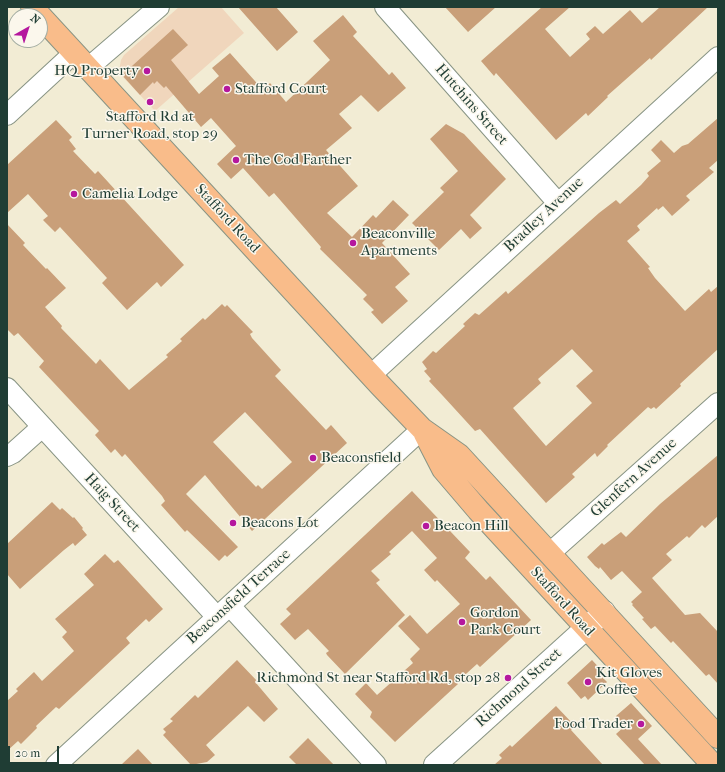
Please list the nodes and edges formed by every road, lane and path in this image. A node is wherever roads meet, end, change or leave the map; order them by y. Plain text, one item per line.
1 (32, 7) edge
2 (159, 7) edge
3 (385, 7) edge
4 (718, 57) edge
5 (81, 61) junction
6 (7, 115) edge
7 (557, 202) junction
8 (371, 375) junction
9 (7, 388) edge
10 (718, 403) edge
11 (42, 427) junction
12 (422, 429) junction
13 (9, 458) edge
14 (550, 553) junction
15 (223, 611) junction
16 (604, 612) junction
17 (586, 628) junction
18 (718, 737) edge
19 (56, 765) edge
20 (376, 765) edge
21 (435, 765) edge
22 (713, 765) edge

1 - 5 highway, Stafford Road
2 - 5 street
3 - 7 street, Hutchins Street
4 - 7 street, Bradley Avenue
5 - 6 street
5 - 8 highway, Stafford Road
7 - 8 street, Bradley Avenue
8 - 12 highway, Stafford Road
9 - 11 street, Haig Street
10 - 14 street, Glenfern Avenue
11 - 13 street
11 - 15 street, Haig Street
12 - 14 highway, Stafford Road
12 - 15 street, Beaconsfield Terrace
12 - 17 highway, Stafford Road
14 - 16 highway, Stafford Road
15 - 19 street, Beaconsfield Terrace
15 - 20 street, Haig Street
16 - 17 street, Richmond Street
16 - 18 highway, Stafford Road
17 - 21 street, Richmond Street
17 - 22 highway, Stafford Road

